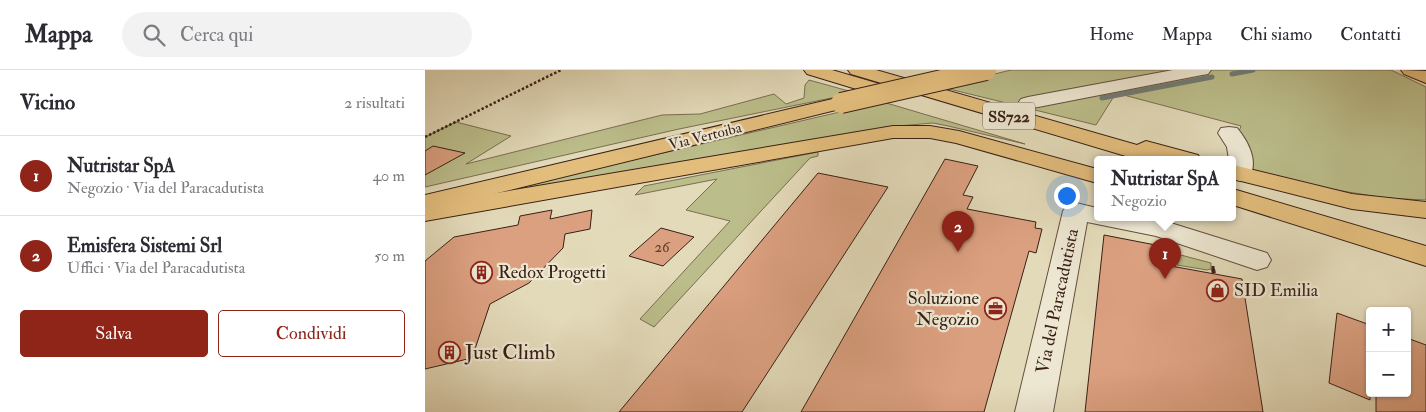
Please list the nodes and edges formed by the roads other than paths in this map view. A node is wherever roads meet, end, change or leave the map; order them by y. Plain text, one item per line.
1 (813, 70) edge
2 (857, 70) edge
3 (986, 70) edge
4 (1201, 70) edge
5 (1410, 70) edge
6 (1426, 78) edge
7 (1028, 103) dead end
8 (1036, 124) junction
9 (1229, 133) dead end
10 (1097, 156) edge
11 (1148, 156) edge
12 (1176, 156) edge
13 (1236, 174) edge
14 (1094, 175) edge
15 (1236, 181) edge
16 (1236, 182) edge
17 (1236, 182) edge
18 (425, 203) edge
19 (1426, 210) edge
20 (425, 213) edge
21 (1094, 215) edge
22 (1236, 215) edge
23 (1124, 221) edge
24 (1426, 237) edge
25 (1426, 256) edge
26 (1257, 260) dead end
27 (1426, 269) edge
28 (1034, 412) edge

1 - 10 main road, SS722
2 - 8 main road, SS722
3 - 18 main road, Via Vertoiba, bridge
4 - 7 street
5 - 6 main road
8 - 11 main road, SS722
8 - 12 main road, SS722
9 - 13 street
14 - 20 main road
15 - 19 main road
16 - 24 main road
17 - 25 main road
21 - 28 street, Via del Paracadutista
22 - 27 main road
23 - 26 street

